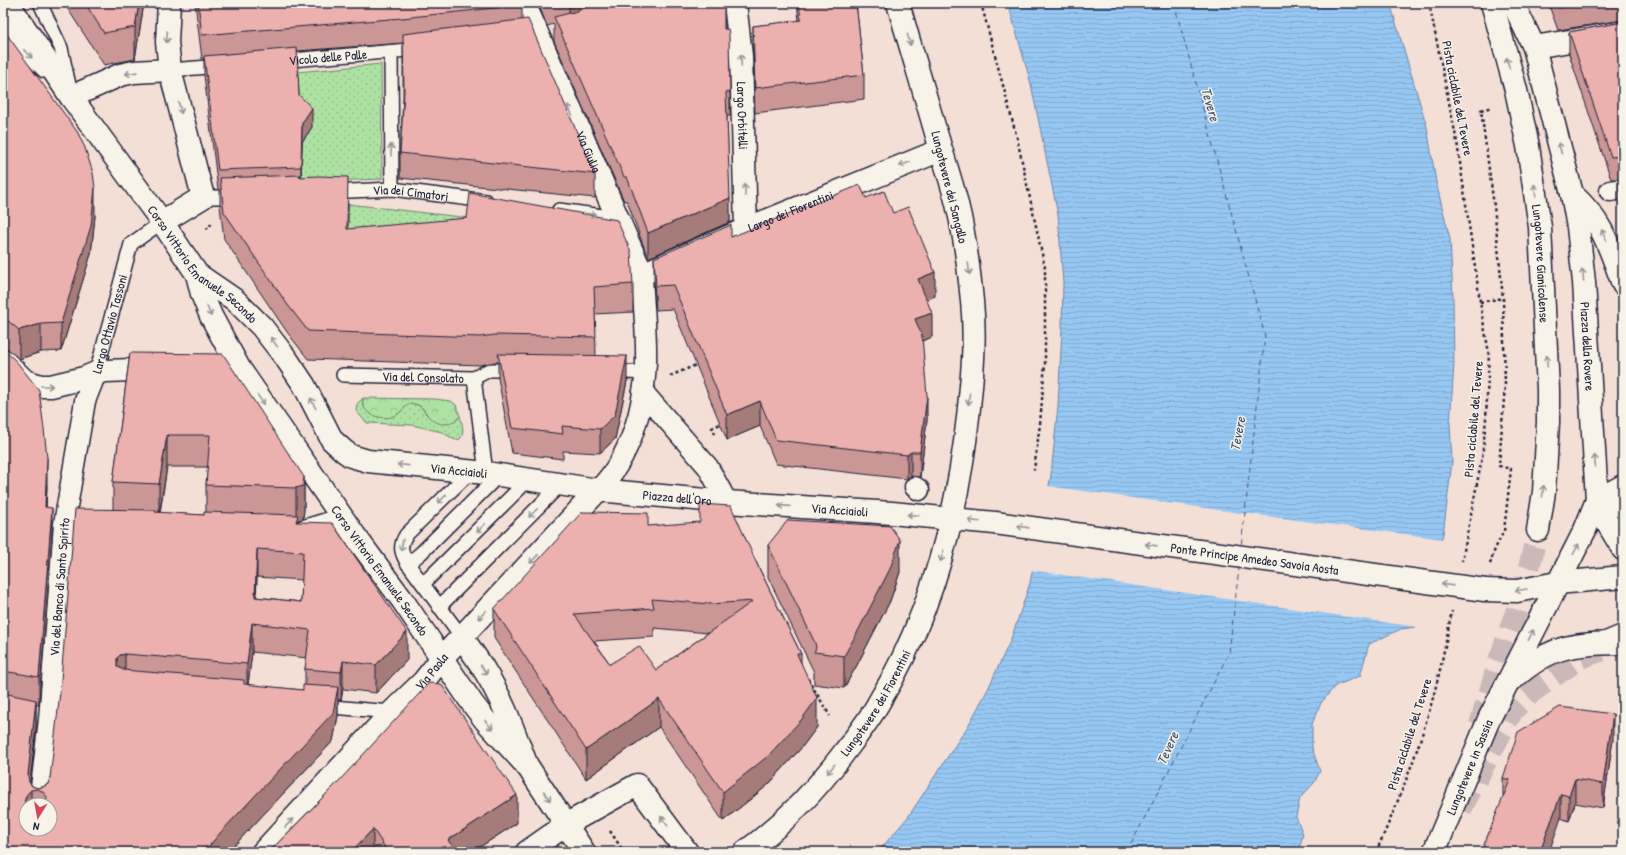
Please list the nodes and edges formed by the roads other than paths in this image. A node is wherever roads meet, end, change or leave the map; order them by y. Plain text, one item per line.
1 (8, 3) edge
2 (40, 3) edge
3 (169, 3) edge
4 (524, 3) edge
5 (735, 3) edge
6 (898, 3) edge
7 (1492, 3) edge
8 (1513, 3) edge
9 (3, 24) edge
10 (1623, 32) edge
11 (14, 39) edge
12 (430, 47) edge
13 (1534, 47) junction
14 (391, 52) junction
15 (266, 62) edge
16 (235, 65) edge
17 (170, 70) junction
18 (71, 97) junction
19 (941, 150) junction
20 (392, 189) junction
21 (320, 193) edge
22 (1572, 194) junction
23 (203, 197) junction
24 (248, 197) edge
25 (500, 203) edge
26 (547, 209) edge
27 (617, 218) junction
28 (162, 222) junction
29 (746, 229) junction
30 (197, 274) junction
31 (642, 274) junction
32 (1623, 284) edge
33 (3, 360) edge
34 (180, 369) edge
35 (526, 370) edge
36 (597, 371) edge
37 (96, 373) junction
38 (343, 375) dead end
39 (474, 378) junction
40 (644, 383) junction
41 (328, 433) joint
42 (485, 474) junction
43 (528, 480) junction
44 (560, 485) junction
45 (1623, 486) edge
46 (598, 490) junction
47 (1597, 500) junction
48 (1623, 506) edge
49 (729, 510) junction
50 (343, 518) junction
51 (952, 519) junction
52 (1538, 530) tunnel mouth
53 (283, 532) edge
54 (1623, 549) edge
55 (408, 564) junction
56 (1623, 577) edge
57 (1557, 583) junction
58 (423, 584) junction
59 (439, 607) junction
60 (1623, 631) edge
61 (462, 637) junction
62 (1623, 643) edge
63 (1591, 644) junction
64 (442, 658) junction
65 (1509, 683) junction
66 (306, 705) edge
67 (392, 712) junction
68 (528, 767) junction
69 (39, 797) edge
70 (567, 824) junction
71 (35, 837) edge
72 (33, 852) edge
73 (263, 852) edge
74 (527, 852) edge
75 (584, 852) edge
76 (687, 852) edge
77 (745, 852) edge
78 (1434, 852) edge

1 - 11 street, Corso Vittorio Emanuele Secondo
2 - 18 lane, Corso Vittorio Emanuele Secondo
3 -> 17 street
27 -> 4 street, Via Giulia
29 -> 5 street, Largo Orbitelli
6 -> 19 street, Lungotevere dei Sangallo
52 -> 7 street, Lungotevere Gianicolense
8 - 13 street, Piazza della Rovere
9 - 11 lane, Corso Vittorio Emanuele Secondo
10 - 13 street
11 - 18 street, Corso Vittorio Emanuele Secondo
12 - 14 lane, Vicolo delle Palle
22 -> 13 street, Piazza della Rovere
14 - 15 lane, Vicolo delle Palle
20 -> 14 lane
16 - 17 lane
17 -> 18 street
17 -> 23 street
18 - 28 street, Corso Vittorio Emanuele Secondo
19 -> 29 street, Largo dei Fiorentini
19 -> 51 street, Lungotevere dei Sangallo
20 - 21 lane, Via dei Cimatori
20 - 25 lane, Via dei Cimatori
32 -> 22 street
47 -> 22 street, Piazza della Rovere
23 - 24 lane
23 - 28 street
26 -> 27 lane
27 - 31 street, Via Giulia
28 - 30 street, Corso Vittorio Emanuele Secondo
28 - 37 lane, Largo Ottavio Tassoni
29 - 31 street, Largo dei Fiorentini
41 -> 30 street, Corso Vittorio Emanuele Secondo
30 -> 50 street, Corso Vittorio Emanuele Secondo
31 - 40 street, Via Giulia
33 -> 37 street
34 - 37 street, Largo Ottavio Tassoni
35 - 39 lane, Via del Consolato
36 - 40 lane
37 - 69 street, Via del Banco di Santo Spirito
38 - 39 lane, Via del Consolato
39 - 42 lane
40 - 46 street
40 - 49 street, Piazza dell'Oro
42 -> 41 street, Via Acciaioli
42 - 43 street, Via Acciaioli
42 - 55 lane
42 -> 55 lane
43 - 44 street, Via Acciaioli
43 -> 58 lane
44 - 46 street, Via Acciaioli
44 -> 59 lane
45 - 47 street
46 - 49 street, Piazza dell'Oro
46 -> 61 street, Via Paola
47 - 48 street
47 - 54 street, Piazza della Rovere
57 -> 47 street, Piazza della Rovere
51 -> 49 street, Via Acciaioli
50 - 53 street
50 - 64 street, Corso Vittorio Emanuele Secondo
57 -> 51 street, Ponte Principe Amedeo Savoia Aosta, bridge
51 -> 77 street, Lungotevere dei Fiorentini
55 - 58 lane
56 - 57 street
65 -> 57 street, Lungotevere in Sassia
58 - 59 lane
59 - 61 lane
60 - 63 lane
61 - 64 street, Via Paola
61 -> 68 street, Corso Vittorio Emanuele Secondo
62 - 63 street
63 - 65 street, Lungotevere in Sassia
64 - 67 street, Via Paola
64 -> 68 street, Corso Vittorio Emanuele Secondo
65 - 78 street, Lungotevere in Sassia
66 - 67 lane
73 -> 67 street, Via Paola
68 -> 70 street, Corso Vittorio Emanuele Secondo
70 - 74 street
70 - 75 street, Corso Vittorio Emanuele Secondo
76 -> 70 street
71 - 72 street

